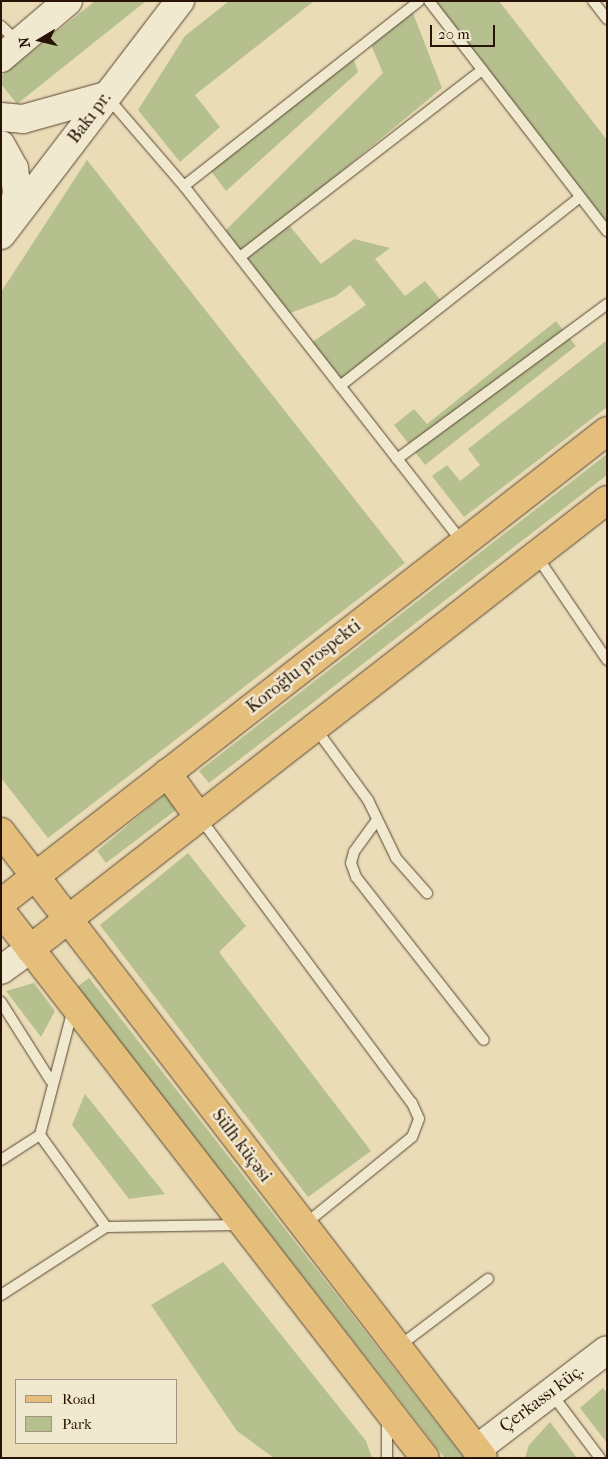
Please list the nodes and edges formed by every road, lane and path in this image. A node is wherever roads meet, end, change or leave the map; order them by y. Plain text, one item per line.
1 (68, 1) edge
2 (180, 1) edge
3 (419, 1) edge
4 (428, 1) edge
5 (593, 1) edge
6 (607, 19) edge
7 (7, 42) edge
8 (482, 70) junction
9 (106, 96) junction
10 (1, 117) edge
11 (1, 145) edge
12 (184, 186) junction
13 (580, 197) junction
14 (6, 230) edge
15 (607, 231) edge
16 (240, 257) junction
17 (607, 304) edge
18 (340, 386) junction
19 (607, 431) edge
20 (397, 459) junction
21 (607, 500) edge
22 (462, 543) junction
23 (536, 555) junction
24 (607, 660) edge
25 (314, 726) junction
26 (167, 773) junction
27 (198, 816) junction
28 (377, 820) junction
29 (1, 832) edge
30 (36, 876) junction
31 (427, 893) dead end
32 (1, 903) edge
33 (1, 911) edge
34 (69, 918) junction
35 (30, 949) junction
36 (1, 970) edge
37 (1, 1002) edge
38 (74, 1006) junction
39 (484, 1040) dead end
40 (51, 1081) junction
41 (40, 1135) junction
42 (1, 1160) edge
43 (243, 1225) junction
44 (106, 1227) junction
45 (302, 1227) junction
46 (488, 1279) dead end
47 (1, 1296) edge
48 (397, 1347) junction
49 (606, 1351) edge
50 (551, 1392) junction
51 (388, 1411) junction
52 (480, 1454) edge
53 (387, 1458) edge
54 (425, 1458) edge
55 (600, 1458) edge

1 - 7 street
2 - 9 street, Bakı pr.
3 - 12 lane
4 - 8 lane
5 - 6 lane
8 - 13 lane
8 - 16 lane
9 - 10 street
9 - 12 lane
9 - 14 street, Bakı pr.
11 - 14 street
12 - 16 lane
13 - 15 lane
13 - 18 lane
16 - 18 lane
17 - 20 lane
18 - 20 lane
19 - 22 main road, Koroğlu prospekti
20 - 22 lane
21 - 23 main road
22 - 26 main road, Koroğlu prospekti
23 - 24 lane
23 - 25 main road
25 - 27 main road
25 - 28 lane
26 - 27 main road
26 - 30 main road, Koroğlu prospekti
27 - 34 main road
27 - 45 lane
28 - 31 lane
28 - 39 lane
29 - 30 main road, Sülh küçəsi
30 - 32 main road, Koroğlu prospekti
30 - 34 main road, Sülh küçəsi
33 - 35 main road
34 - 35 main road
34 - 45 main road, Sülh küçəsi
35 - 36 street
35 - 38 main road
37 - 40 lane
38 - 40 lane
38 - 43 main road
40 - 41 lane
41 - 42 lane
41 - 44 lane
43 - 44 lane
43 - 51 main road
44 - 47 lane
45 - 48 main road, Sülh küçəsi
46 - 48 lane
48 - 52 main road, Sülh küçəsi
49 - 50 street, Çerkassı küç.
50 - 52 street, Çerkassı küç.
50 - 55 lane
51 - 53 lane
51 - 54 main road

